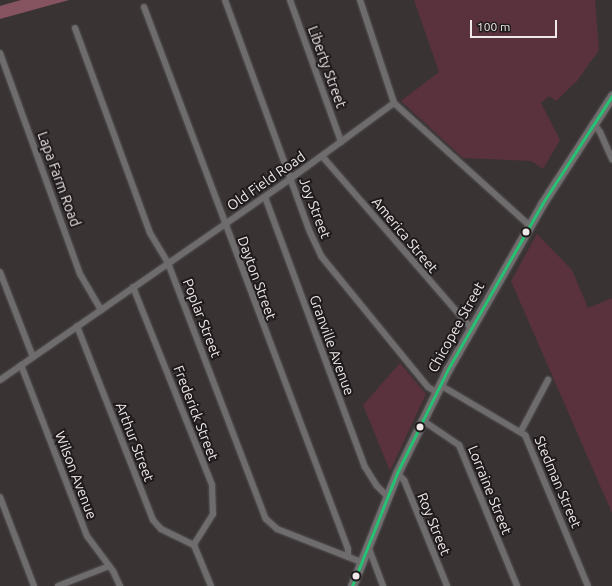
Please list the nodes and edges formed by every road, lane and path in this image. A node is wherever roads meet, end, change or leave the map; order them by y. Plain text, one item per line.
1 (225, 0) edge
2 (290, 0) edge
3 (360, 0) edge
4 (144, 7) dead end
5 (75, 28) dead end
6 (0, 53) edge
7 (612, 96) edge
8 (394, 103) junction
9 (593, 123) junction
10 (341, 142) junction
11 (322, 156) junction
12 (612, 159) edge
13 (290, 179) junction
14 (265, 196) junction
15 (225, 224) junction
16 (530, 226) junction
17 (168, 263) junction
18 (0, 272) edge
19 (133, 287) junction
20 (101, 310) junction
21 (77, 326) junction
22 (471, 328) junction
23 (33, 356) junction
24 (21, 365) junction
25 (0, 380) edge
26 (548, 380) dead end
27 (438, 389) junction
28 (422, 420) junction
29 (521, 431) junction
30 (397, 473) junction
31 (387, 496) junction
32 (0, 497) edge
33 (194, 545) junction
34 (368, 546) junction
35 (348, 556) junction
36 (361, 562) junction
37 (109, 566) junction
38 (34, 586) edge
39 (58, 586) edge
40 (120, 586) edge
41 (210, 586) edge
42 (352, 586) edge
43 (383, 586) edge
44 (447, 586) edge
45 (517, 586) edge
46 (588, 586) edge

1 - 13 street, Joy Street
2 - 10 street, Liberty Street
3 - 8 street
4 - 15 street, Dayton Street
5 - 17 street, Poplar Street
6 - 20 street, Lapa Farm Road
7 - 9 main road, Chicopee Street
8 - 10 street, Old Field Road
8 - 16 street
9 - 12 street
9 - 16 main road, Chicopee Street
10 - 11 street, Old Field Road
11 - 13 street, Old Field Road
11 - 22 street, America Street
13 - 14 street, Old Field Road
13 - 27 street, Joy Street
14 - 15 street, Old Field Road
14 - 31 street, Granville Avenue
15 - 17 street, Old Field Road
15 - 35 street, Dayton Street
16 - 22 main road, Chicopee Street
17 - 19 street, Old Field Road
17 - 35 street, Poplar Street
18 - 23 street
19 - 20 street, Old Field Road
19 - 33 street, Frederick Street
20 - 21 street, Old Field Road
21 - 23 street, Old Field Road
21 - 33 street, Arthur Street
22 - 27 main road, Chicopee Street
23 - 24 street, Old Field Road
24 - 25 street, Old Field Road
24 - 37 street, Wilson Avenue
26 - 29 street
27 - 28 main road, Chicopee Street
27 - 29 street, Stedman Street
28 - 30 main road, Chicopee Street
28 - 45 street, Lorraine Street
29 - 46 street, Stedman Street
30 - 31 main road, Chicopee Street
30 - 44 street, Roy Street
31 - 34 main road, Chicopee Street
32 - 38 street
33 - 41 street
34 - 36 main road, Chicopee Street
34 - 43 street
35 - 36 street, Poplar Street
36 - 42 main road, Chicopee Street
37 - 39 street
37 - 40 street, Wilson Avenue

